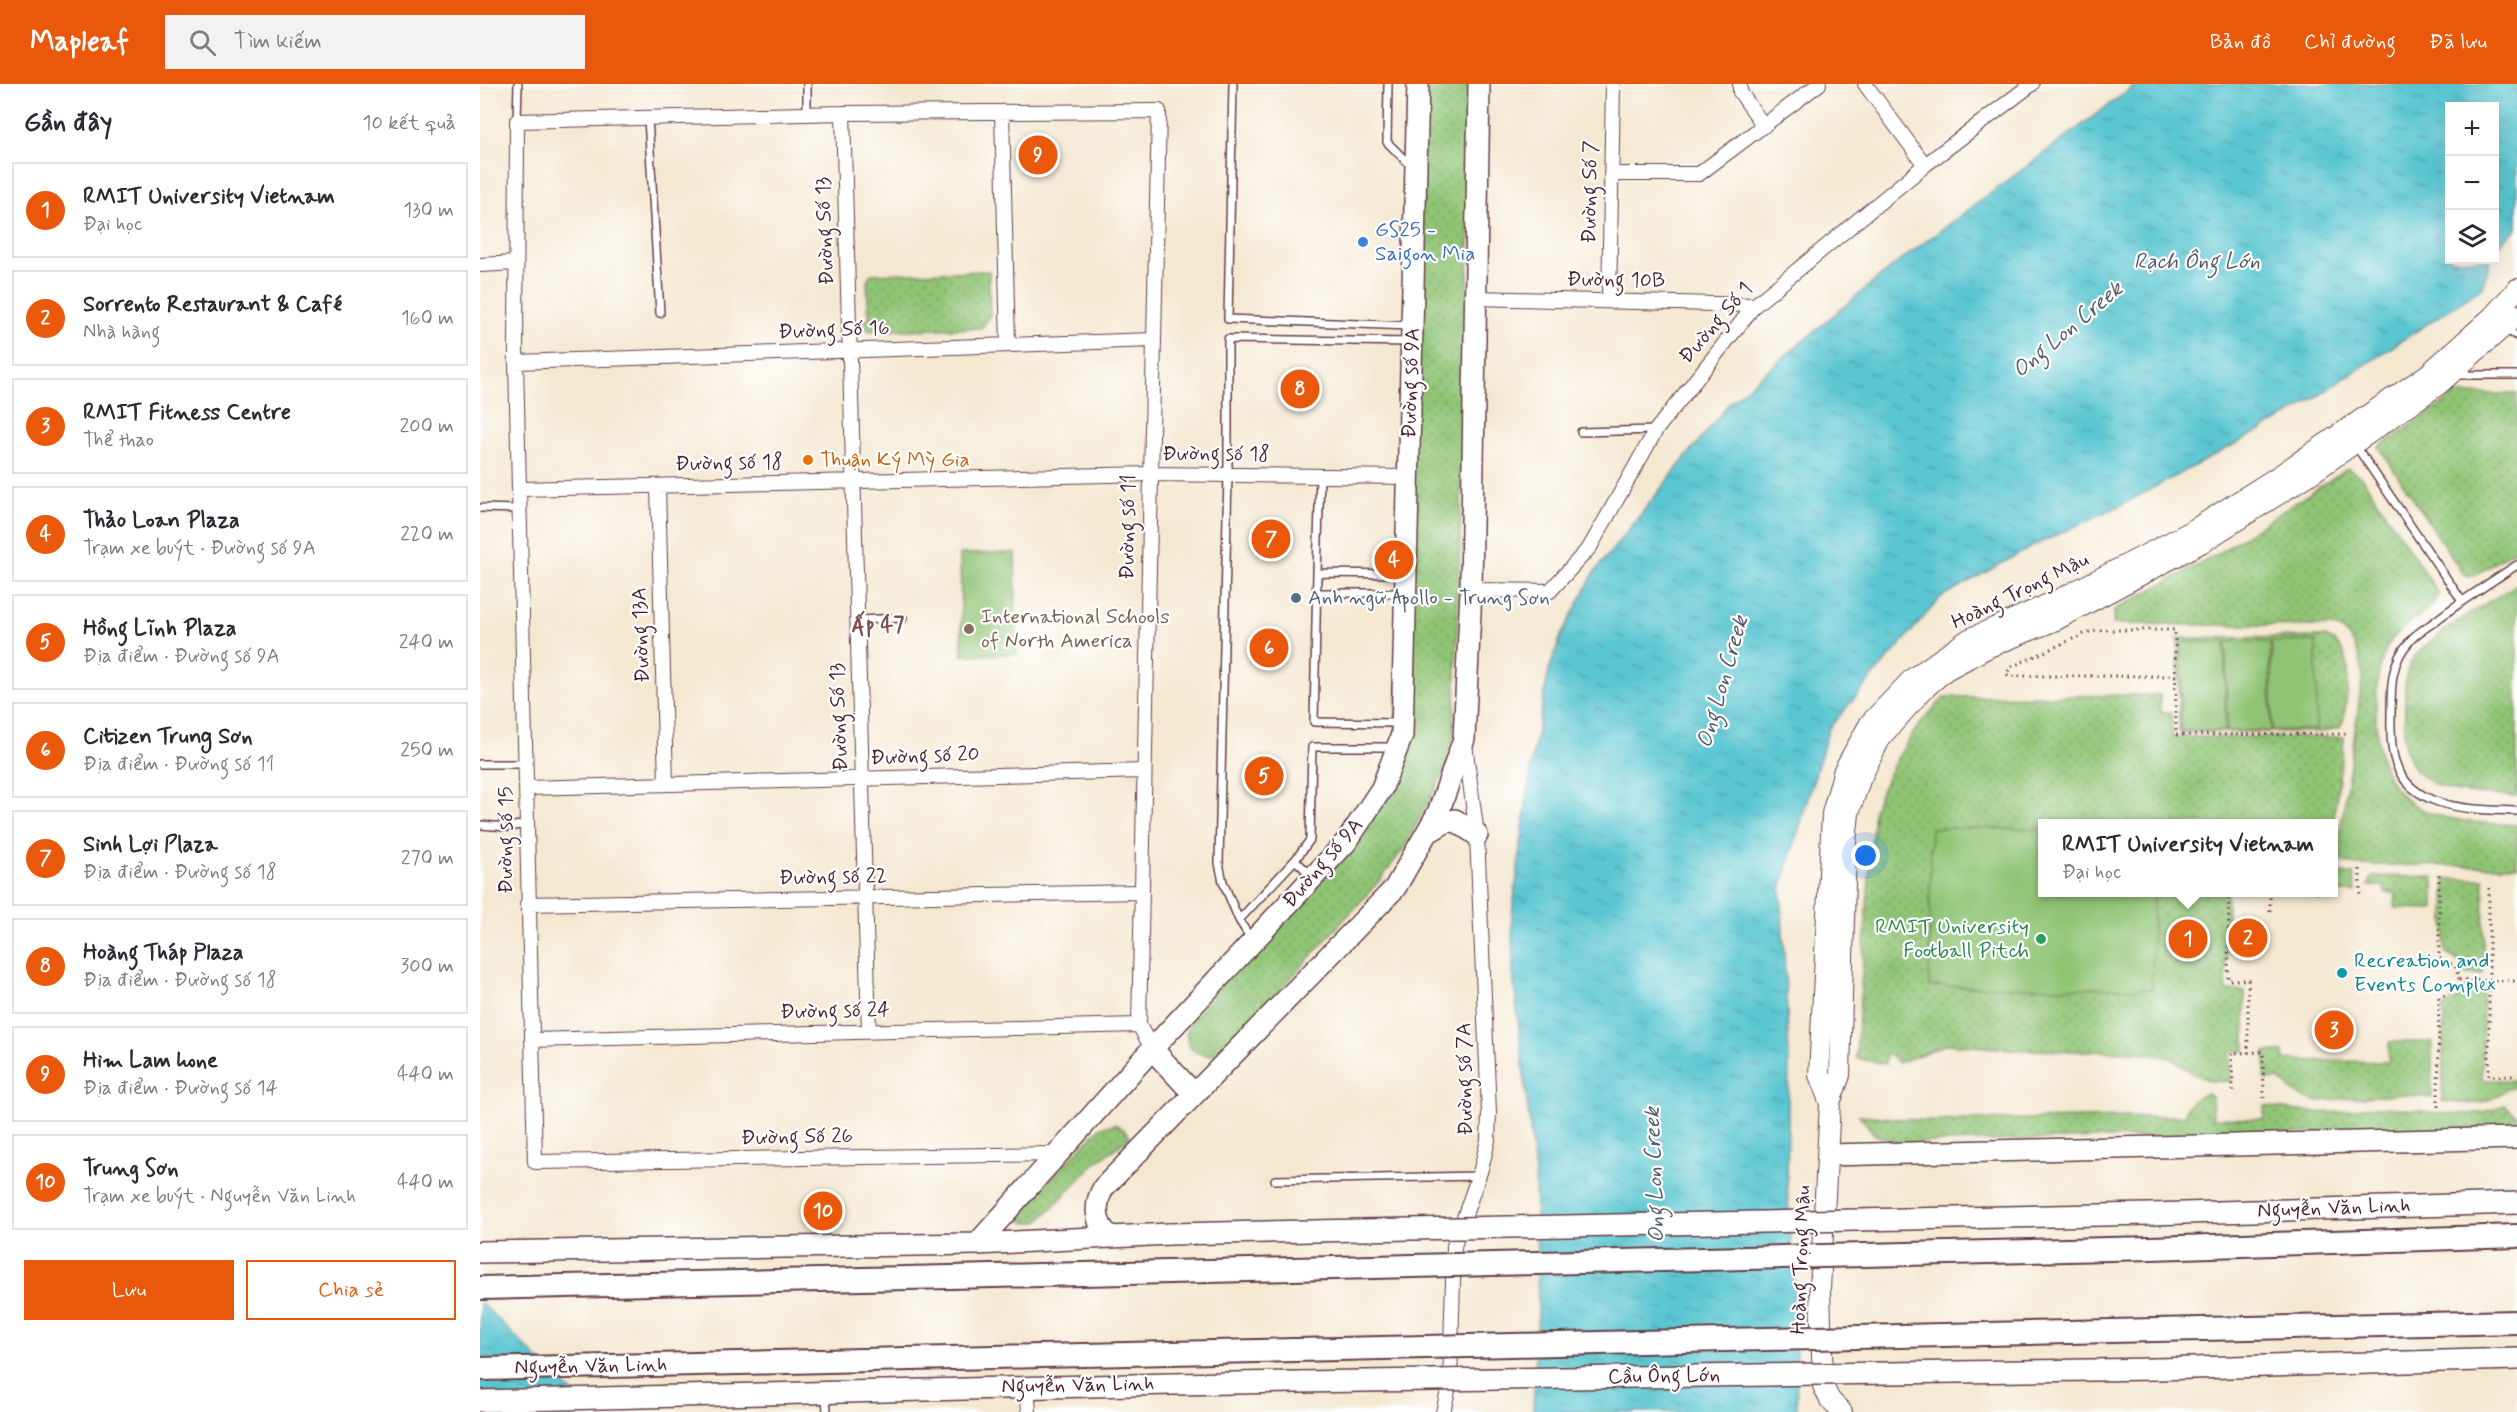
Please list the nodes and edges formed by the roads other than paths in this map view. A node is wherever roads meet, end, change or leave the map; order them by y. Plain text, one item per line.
1 (518, 84) edge
2 (807, 84) edge
3 (1233, 84) edge
4 (1388, 84) edge
5 (1418, 84) edge
6 (1479, 84) edge
7 (1613, 84) edge
8 (1740, 84) edge
9 (1819, 84) edge
10 (1865, 84) edge
11 (2032, 84) edge
12 (843, 113) junction
13 (1002, 113) junction
14 (807, 115) junction
15 (648, 118) junction
16 (517, 121) junction
17 (1764, 126) junction
18 (1925, 165) junction
19 (1416, 170) junction
20 (1611, 174) junction
21 (516, 263) junction
22 (480, 265) edge
23 (2517, 289) edge
24 (1476, 298) junction
25 (1609, 301) junction
26 (1755, 305) junction
27 (660, 313) dead end
28 (2507, 324) edge
29 (1412, 334) junction
30 (1153, 340) junction
31 (1008, 345) junction
32 (850, 351) junction
33 (516, 362) junction
34 (2451, 375) junction
35 (2517, 375) edge
36 (1656, 430) junction
37 (1581, 432) dead end
38 (2354, 443) junction
39 (1150, 474) junction
40 (1228, 474) junction
41 (1320, 476) junction
42 (1408, 477) junction
43 (853, 481) junction
44 (658, 486) junction
45 (520, 489) junction
46 (480, 508) edge
47 (519, 509) junction
48 (2517, 565) edge
49 (1317, 573) junction
50 (1406, 584) junction
51 (1471, 590) junction
52 (1317, 593) junction
53 (2462, 601) junction
54 (903, 618) dead end
55 (857, 620) junction
56 (1402, 723) junction
57 (1464, 739) junction
58 (1398, 747) junction
59 (480, 764) edge
60 (526, 764) junction
61 (1144, 771) junction
62 (862, 778) junction
63 (666, 783) junction
64 (527, 788) junction
65 (2517, 811) edge
66 (527, 824) junction
67 (480, 825) edge
68 (1426, 833) junction
69 (1477, 835) junction
70 (1295, 860) junction
71 (1314, 877) junction
72 (1140, 892) junction
73 (864, 897) junction
74 (527, 904) junction
75 (1239, 920) junction
76 (1253, 942) junction
77 (1139, 1025) junction
78 (869, 1032) junction
79 (532, 1040) junction
80 (1152, 1049) junction
81 (1193, 1093) junction
82 (1830, 1103) junction
83 (2517, 1138) edge
84 (1059, 1154) junction
85 (1829, 1155) junction
86 (535, 1162) joint
87 (1479, 1176) junction
88 (1275, 1180) dead end
89 (2517, 1203) edge
90 (2517, 1236) edge
91 (1111, 1237) junction
92 (977, 1245) junction
93 (480, 1252) edge
94 (480, 1288) edge
95 (2517, 1322) edge
96 (1170, 1353) joint
97 (2517, 1359) edge
98 (480, 1369) edge
99 (1172, 1384) joint
100 (1027, 1386) junction
101 (480, 1401) edge
102 (827, 1402) edge
103 (1029, 1412) edge
104 (1443, 1412) edge
105 (1842, 1412) edge

1 - 16 lane
2 - 14 lane
3 - 29 lane
4 - 19 lane
5 - 19 main road, Đường số 9A
6 - 24 main road
7 - 20 street, Đường Số 7
8 - 17 street
9 - 17 street
10 - 18 street
11 - 18 street, Đường Số 1
12 - 13 street
12 - 14 street
12 - 32 street, Đường Số 13
13 - 30 street, Đường số 11
13 - 31 street
14 - 15 street
15 - 16 street
15 - 27 lane
16 - 21 street, Đường số 15
17 - 20 street
18 - 26 street, Đường Số 1
19 - 29 main road, Đường số 9A
20 - 25 street, Đường Số 7
21 - 22 street
21 - 33 street, Đường số 15
23 - 28 main road, Hoàng Trọng Mậu
24 - 25 street, Đường 10B
24 - 51 main road
25 - 26 street, Đường 10B
26 - 36 street, Đường Số 1
28 - 34 main road, Hoàng Trọng Mậu
28 - 82 main road, Hoàng Trọng Mậu
29 - 40 lane
29 - 42 main road, Đường số 9A
30 - 31 street, Đường Số 16
30 - 39 street, Đường số 11
31 - 32 street, Đường Số 16
32 - 33 street, Đường Số 16
32 - 43 street, Đường Số 13
33 - 45 street, Đường số 15
34 - 35 lane
34 - 38 main road, Hoàng Trọng Mậu
36 - 37 lane
36 - 51 street, Đường Số 1
38 - 53 lane
38 - 82 main road, Hoàng Trọng Mậu
39 - 40 street, Đường số 18
39 - 43 street, Đường số 18
39 - 61 street, Đường số 11
40 - 41 street, Đường số 18
40 - 75 lane
41 - 42 street, Đường số 18
41 - 49 lane
42 - 50 main road, Đường số 9A
43 - 44 street, Đường số 18
43 - 55 street, Đường Số 13
44 - 45 street, Đường số 18
44 - 63 street, Đường 13A
45 - 47 street, Đường số 15
46 - 47 lane
47 - 60 street, Đường số 15
48 - 53 lane
49 - 50 lane
49 - 52 lane
50 - 52 lane
50 - 56 main road, Đường số 9A
51 - 57 main road
52 - 56 lane
53 - 65 lane
54 - 55 lane
55 - 62 street, Đường Số 13
56 - 58 main road, Đường số 9A
57 - 68 main road
57 - 69 street, Đường số 7A
58 - 70 lane
58 - 71 main road, Đường số 9A
59 - 60 lane
60 - 64 street, Đường số 15
61 - 62 street, Đường số 20
61 - 72 street, Đường số 11
62 - 63 street, Đường số 20
62 - 73 street, Đường Số 13
63 - 64 street, Đường số 20
64 - 66 street, Đường số 15
66 - 67 lane
66 - 74 street, Đường số 15
68 - 69 main road
68 - 81 main road
69 - 87 street, Đường số 7A
70 - 71 lane
70 - 75 lane
71 - 76 main road, Đường số 9A
72 - 73 street, Đường số 22
72 - 77 street, Đường số 11
73 - 74 street, Đường số 22
73 - 78 street, Đường Số 13
74 - 79 street, Đường số 15
75 - 76 lane
76 - 80 main road, Đường số 9A
77 - 78 street, Đường số 24
77 - 80 street, Đường số 11
78 - 79 street, Đường số 24
79 - 86 street, Đường số 15
80 - 81 main road
80 - 84 main road, Đường số 9A
81 - 91 main road
82 - 85 main road, Hoàng Trọng Mậu
83 - 85 main road
84 - 86 street, Đường Số 26
84 - 92 main road, Đường số 9A
85 - 105 main road, Hoàng Trọng Mậu
87 - 88 lane
87 - 104 street, Đường số 7A
89 - 91 main road, Nguyễn Văn Linh, bridge
90 - 94 highway, Nguyễn Văn Linh, bridge
91 - 92 main road
92 - 93 main road
95 - 96 highway, Cầu Ông Lớn, bridge
96 - 98 highway, Nguyễn Văn Linh
97 - 99 main road, Cầu Ông Lớn, bridge
99 - 100 main road, Nguyễn Văn Linh
100 - 102 main road, Nguyễn Văn Linh
100 - 103 street
101 - 102 main road, Nguyễn Văn Linh

